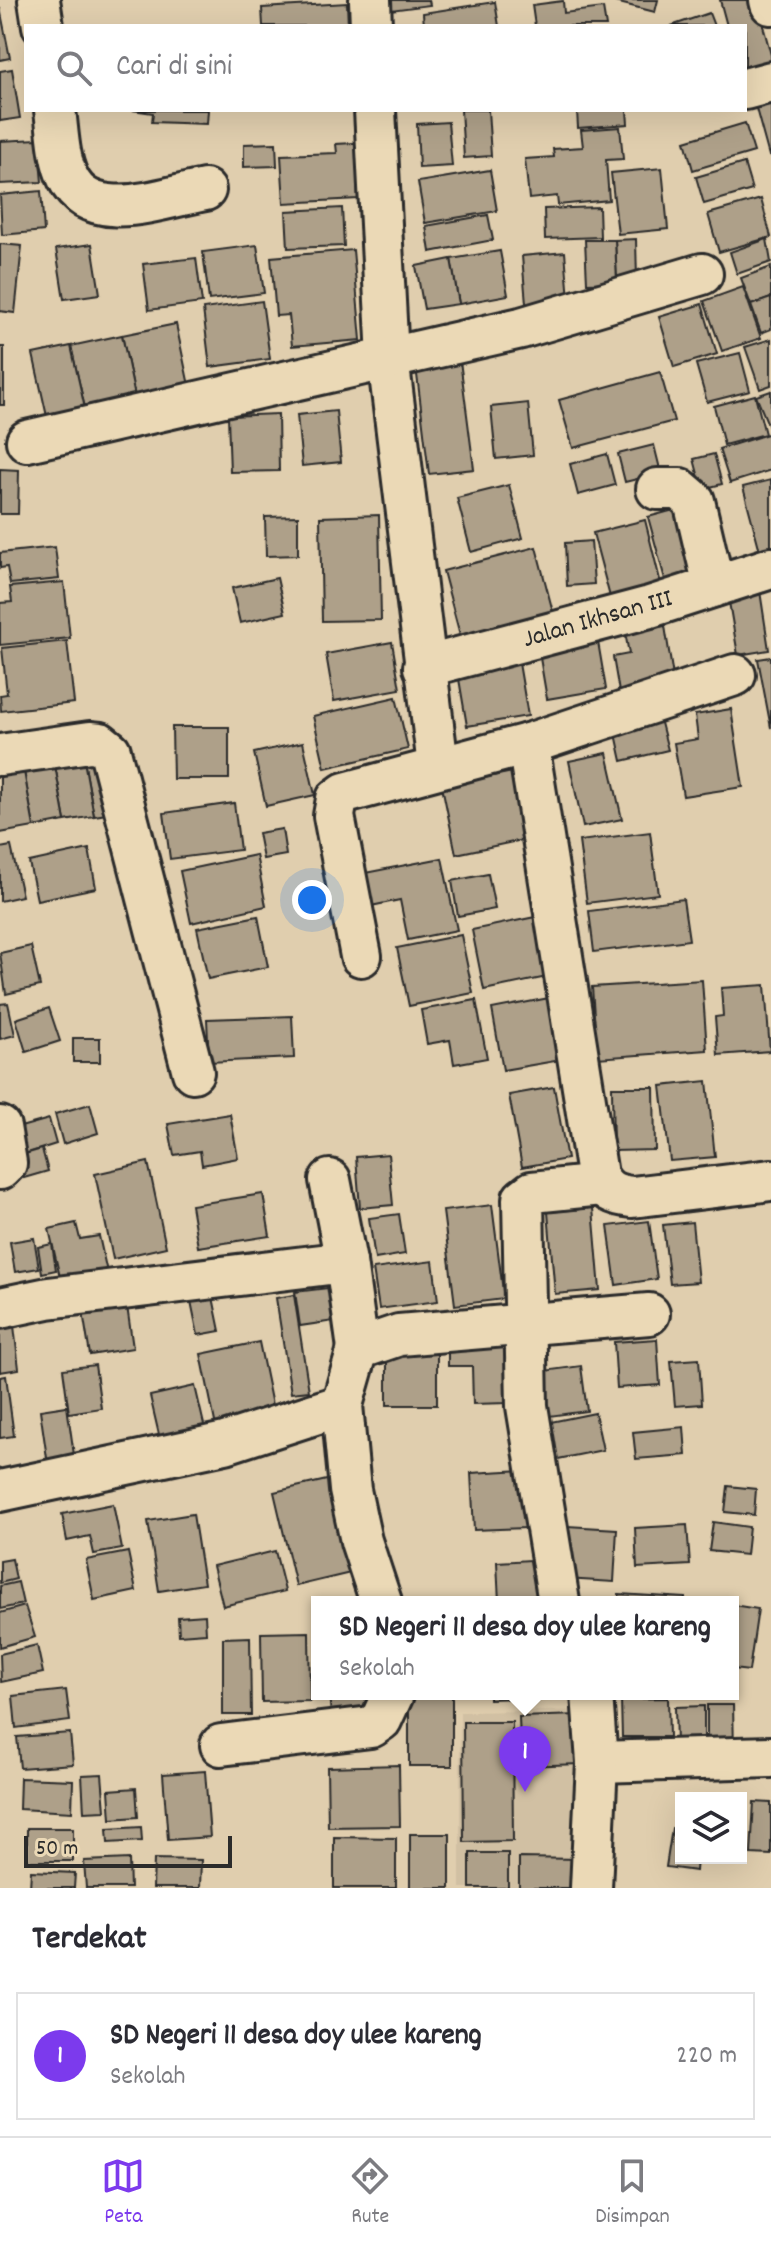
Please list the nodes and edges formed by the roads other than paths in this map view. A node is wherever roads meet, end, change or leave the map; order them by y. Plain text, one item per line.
1 (39, 0) edge
2 (370, 0) edge
3 (43, 24) edge
4 (371, 24) edge
5 (771, 82) edge
6 (747, 88) edge
7 (55, 112) edge
8 (375, 112) edge
9 (205, 190) dead end
10 (702, 274) dead end
11 (388, 358) junction
12 (27, 441) dead end
13 (657, 489) dead end
14 (771, 568) edge
15 (714, 586) junction
16 (424, 667) junction
17 (735, 675) dead end
18 (528, 744) junction
19 (0, 755) edge
20 (438, 766) junction
21 (361, 956) dead end
22 (193, 1072) dead end
23 (0, 1127) edge
24 (0, 1169) edge
25 (330, 1180) dead end
26 (771, 1180) edge
27 (602, 1185) junction
28 (346, 1262) junction
29 (0, 1308) edge
30 (649, 1314) dead end
31 (524, 1323) junction
32 (358, 1349) junction
33 (342, 1405) junction
34 (0, 1491) edge
35 (379, 1596) edge
36 (558, 1596) edge
37 (390, 1700) edge
38 (592, 1700) edge
39 (221, 1745) dead end
40 (771, 1757) edge
41 (597, 1762) junction
42 (591, 1888) edge

1 - 3 street
2 - 4 street
5 - 6 street
7 - 9 street
8 - 11 street
10 - 11 street
11 - 12 street
11 - 16 street
13 - 15 street
14 - 15 street, Jalan Ikhsan III
15 - 16 street, Jalan Ikhsan III
16 - 20 street
17 - 18 street
18 - 20 street
18 - 27 street
19 - 22 street
20 - 21 street
23 - 24 street
25 - 28 street
26 - 27 street
27 - 31 street
28 - 29 street
28 - 32 street
30 - 31 street
31 - 32 street
31 - 36 street
32 - 33 street
33 - 34 street
33 - 35 street
37 - 39 street
38 - 41 street
40 - 41 street
41 - 42 street

